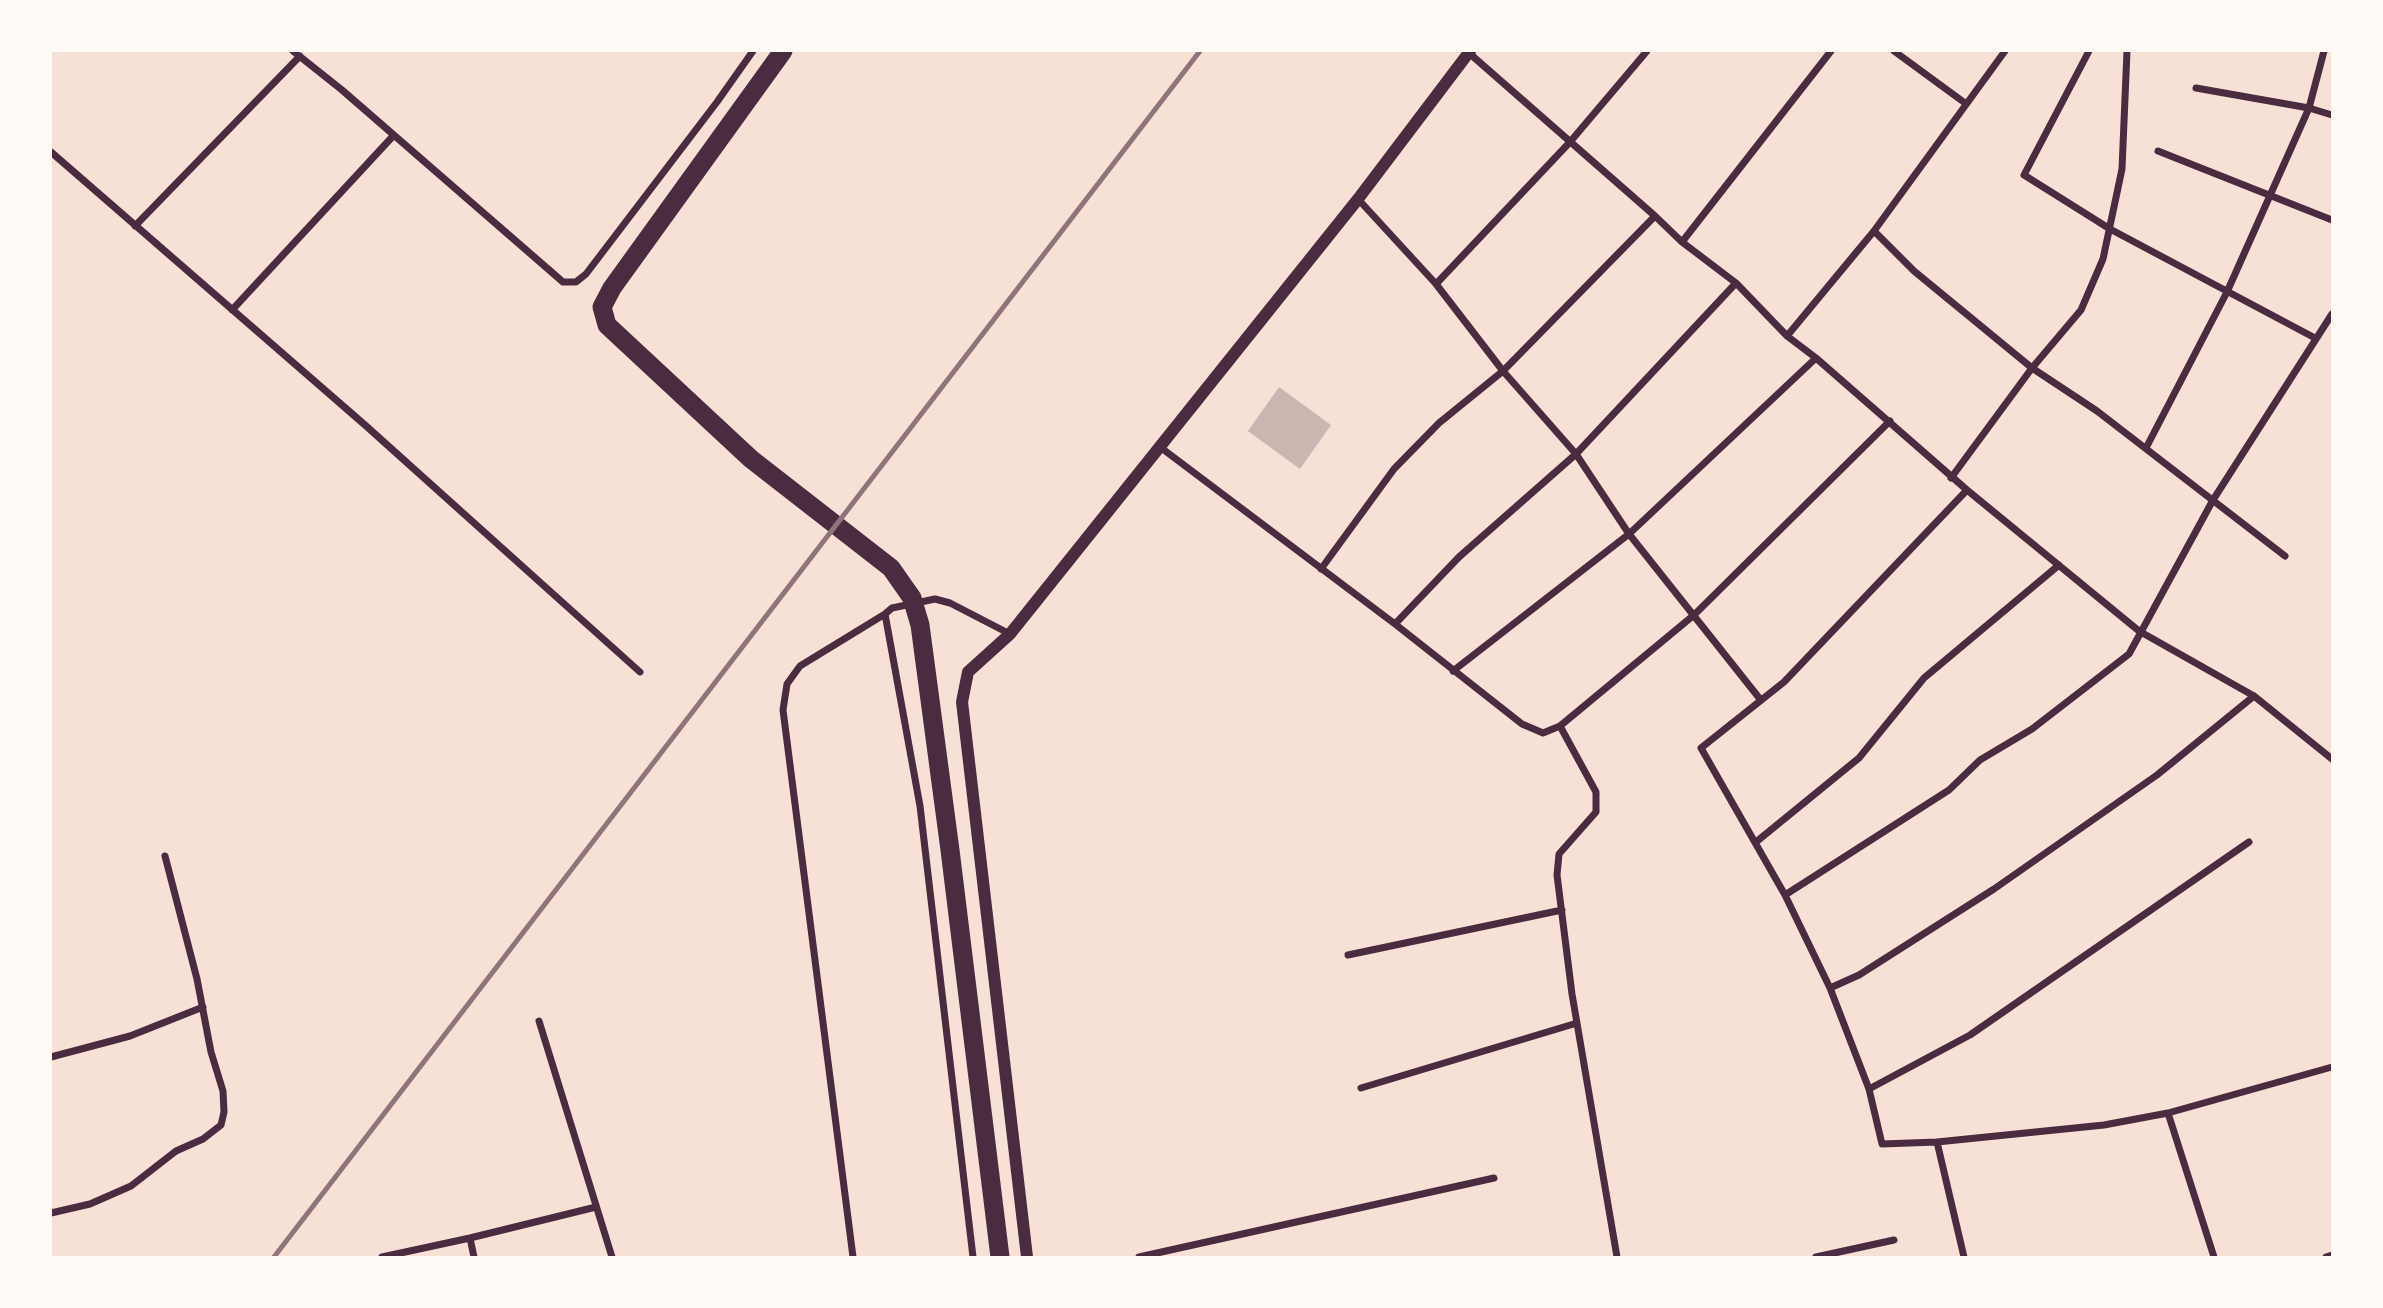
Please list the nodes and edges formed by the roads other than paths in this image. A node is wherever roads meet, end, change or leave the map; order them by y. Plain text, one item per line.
1 (753, 51) edge
2 (783, 51) edge
3 (1647, 51) edge
4 (1831, 51) edge
5 (1894, 51) edge
6 (2005, 51) edge
7 (2089, 51) edge
8 (2127, 51) edge
9 (2324, 51) edge
10 (1469, 52) edge
11 (297, 53) edge
12 (2196, 88) dead end
13 (1965, 103) junction
14 (2309, 108) junction
15 (2332, 115) edge
16 (394, 135) junction
17 (1570, 142) junction
18 (2158, 150) dead end
19 (51, 152) edge
20 (2270, 195) junction
21 (1358, 199) junction
22 (1655, 216) junction
23 (2332, 219) edge
24 (135, 226) junction
25 (2110, 229) junction
26 (1874, 231) junction
27 (1682, 242) junction
28 (1736, 283) junction
29 (1436, 284) junction
30 (2227, 292) junction
31 (232, 310) junction
32 (2332, 314) edge
33 (1787, 336) junction
34 (2315, 338) junction
35 (1816, 358) junction
36 (2032, 368) junction
37 (1503, 371) junction
38 (1890, 421) junction
39 (1160, 447) junction
40 (2146, 448) junction
41 (1576, 454) junction
42 (1951, 478) junction
43 (1967, 490) junction
44 (2213, 500) junction
45 (1629, 534) junction
46 (2285, 556) dead end
47 (2059, 565) junction
48 (1321, 569) junction
49 (885, 614) junction
50 (1694, 615) junction
51 (1395, 624) junction
52 (2139, 631) junction
53 (1010, 634) junction
54 (1453, 671) junction
55 (640, 673) dead end
56 (2254, 696) junction
57 (1760, 699) junction
58 (1560, 726) junction
59 (2332, 759) edge
60 (1756, 842) junction
61 (2249, 842) dead end
62 (165, 856) dead end
63 (1785, 895) junction
64 (1562, 910) junction
65 (1348, 955) dead end
66 (1830, 988) junction
67 (203, 1007) junction
68 (539, 1021) dead end
69 (1577, 1023) junction
70 (51, 1057) edge
71 (2332, 1067) edge
72 (1361, 1088) dead end
73 (1869, 1089) junction
74 (2168, 1113) junction
75 (1937, 1142) junction
76 (1494, 1178) dead end
77 (596, 1207) junction
78 (51, 1213) edge
79 (470, 1238) junction
80 (1894, 1240) dead end
81 (2332, 1255) edge
82 (382, 1257) edge
83 (474, 1257) edge
84 (612, 1257) edge
85 (853, 1257) edge
86 (973, 1257) edge
87 (1000, 1257) edge
88 (1027, 1257) edge
89 (1139, 1257) edge
90 (1617, 1257) edge
91 (1816, 1257) edge
92 (1965, 1257) edge
93 (2214, 1257) edge
94 (2327, 1257) edge

1 - 16 street
2 - 87 highway
3 - 17 street
4 - 27 street
5 - 13 street
6 - 13 street
7 - 25 street
8 - 25 street
9 - 14 street
10 - 17 street
10 - 21 street
11 - 16 street
11 - 24 street
12 - 14 street
13 - 26 street
14 - 15 street
14 - 20 street
16 - 31 street
17 - 22 street
17 - 29 street
18 - 20 street
19 - 24 street
20 - 23 street
20 - 30 street
21 - 29 street
21 - 39 street
22 - 27 street
22 - 37 street
24 - 31 street
25 - 30 street
25 - 36 street
26 - 33 street
26 - 36 street
27 - 28 street
28 - 33 street
28 - 41 street
29 - 37 street
30 - 34 street
30 - 40 street
31 - 55 street
32 - 34 street
33 - 35 street
34 - 44 street
35 - 38 street
35 - 45 street
36 - 40 street
36 - 42 street
37 - 41 street
37 - 48 street
38 - 42 street
38 - 50 street
39 - 48 street
39 - 53 street
40 - 44 street
41 - 45 street
41 - 51 street
42 - 43 street
43 - 47 street
43 - 57 street
44 - 46 street
44 - 52 street
45 - 50 street
45 - 54 street
47 - 52 street
47 - 60 street
48 - 51 street
49 - 53 street
49 - 85 street
49 - 86 street
50 - 57 street
50 - 58 street
51 - 54 street
52 - 56 street
52 - 63 street
53 - 88 street
54 - 58 street
56 - 59 street
56 - 66 street
57 - 60 street
58 - 64 street
60 - 63 street
61 - 73 street
62 - 67 street
63 - 66 street
64 - 65 street
64 - 69 street
66 - 73 street
67 - 70 street
67 - 78 street
68 - 77 street
69 - 72 street
69 - 90 street
71 - 74 street
73 - 75 street
74 - 75 street
74 - 93 street
75 - 92 street
76 - 89 street
77 - 79 street
77 - 84 street
79 - 82 street
79 - 83 street
80 - 91 street
81 - 94 street

